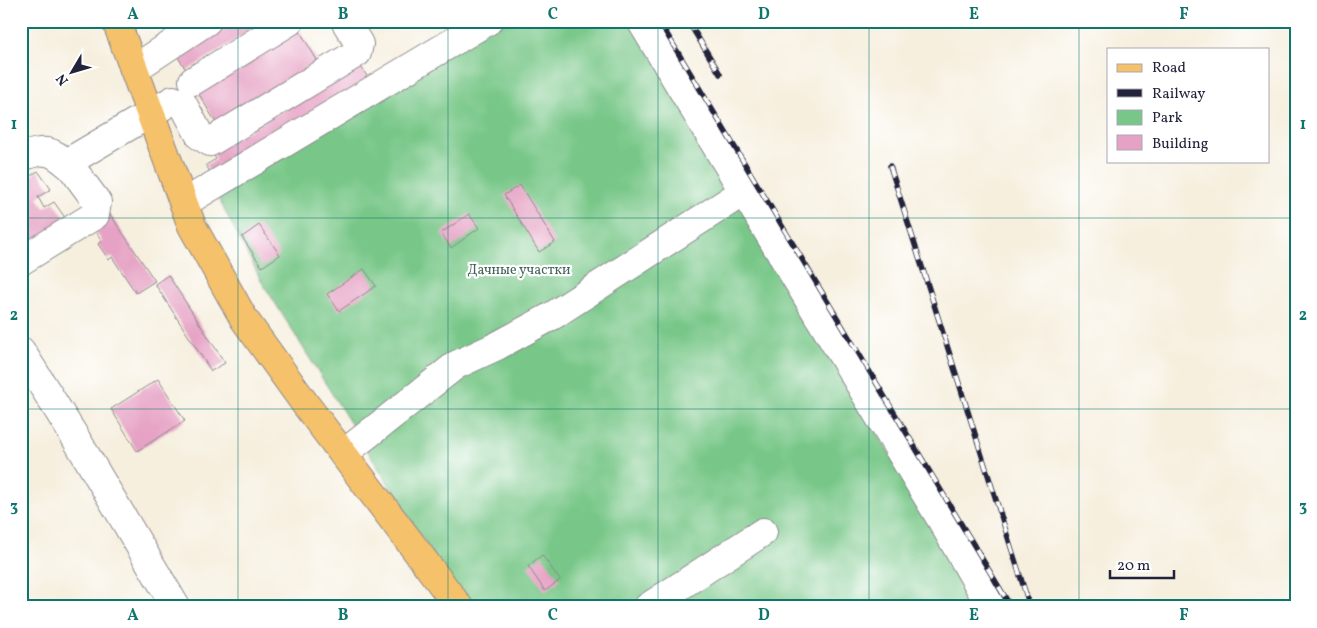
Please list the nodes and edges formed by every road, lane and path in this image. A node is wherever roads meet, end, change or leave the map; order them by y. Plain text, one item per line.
1 (115, 21) edge
2 (207, 21) edge
3 (290, 21) edge
4 (344, 21) edge
5 (488, 21) edge
6 (641, 21) edge
7 (134, 69) junction
8 (193, 82) dead end
9 (150, 113) junction
10 (21, 157) edge
11 (72, 168) junction
12 (743, 192) junction
13 (184, 203) junction
14 (21, 261) edge
15 (21, 351) edge
16 (343, 454) junction
17 (763, 532) dead end
18 (176, 607) edge
19 (459, 607) edge
20 (648, 607) edge
21 (991, 607) edge

1 - 7 main road
2 - 7 lane
3 - 8 lane
4 - 9 lane
5 - 13 lane
6 - 12 lane
7 - 9 main road
9 - 11 lane
9 - 13 main road
10 - 11 lane
11 - 14 lane
12 - 16 lane
12 - 21 lane
13 - 16 main road
15 - 18 lane
16 - 19 main road
17 - 20 lane

